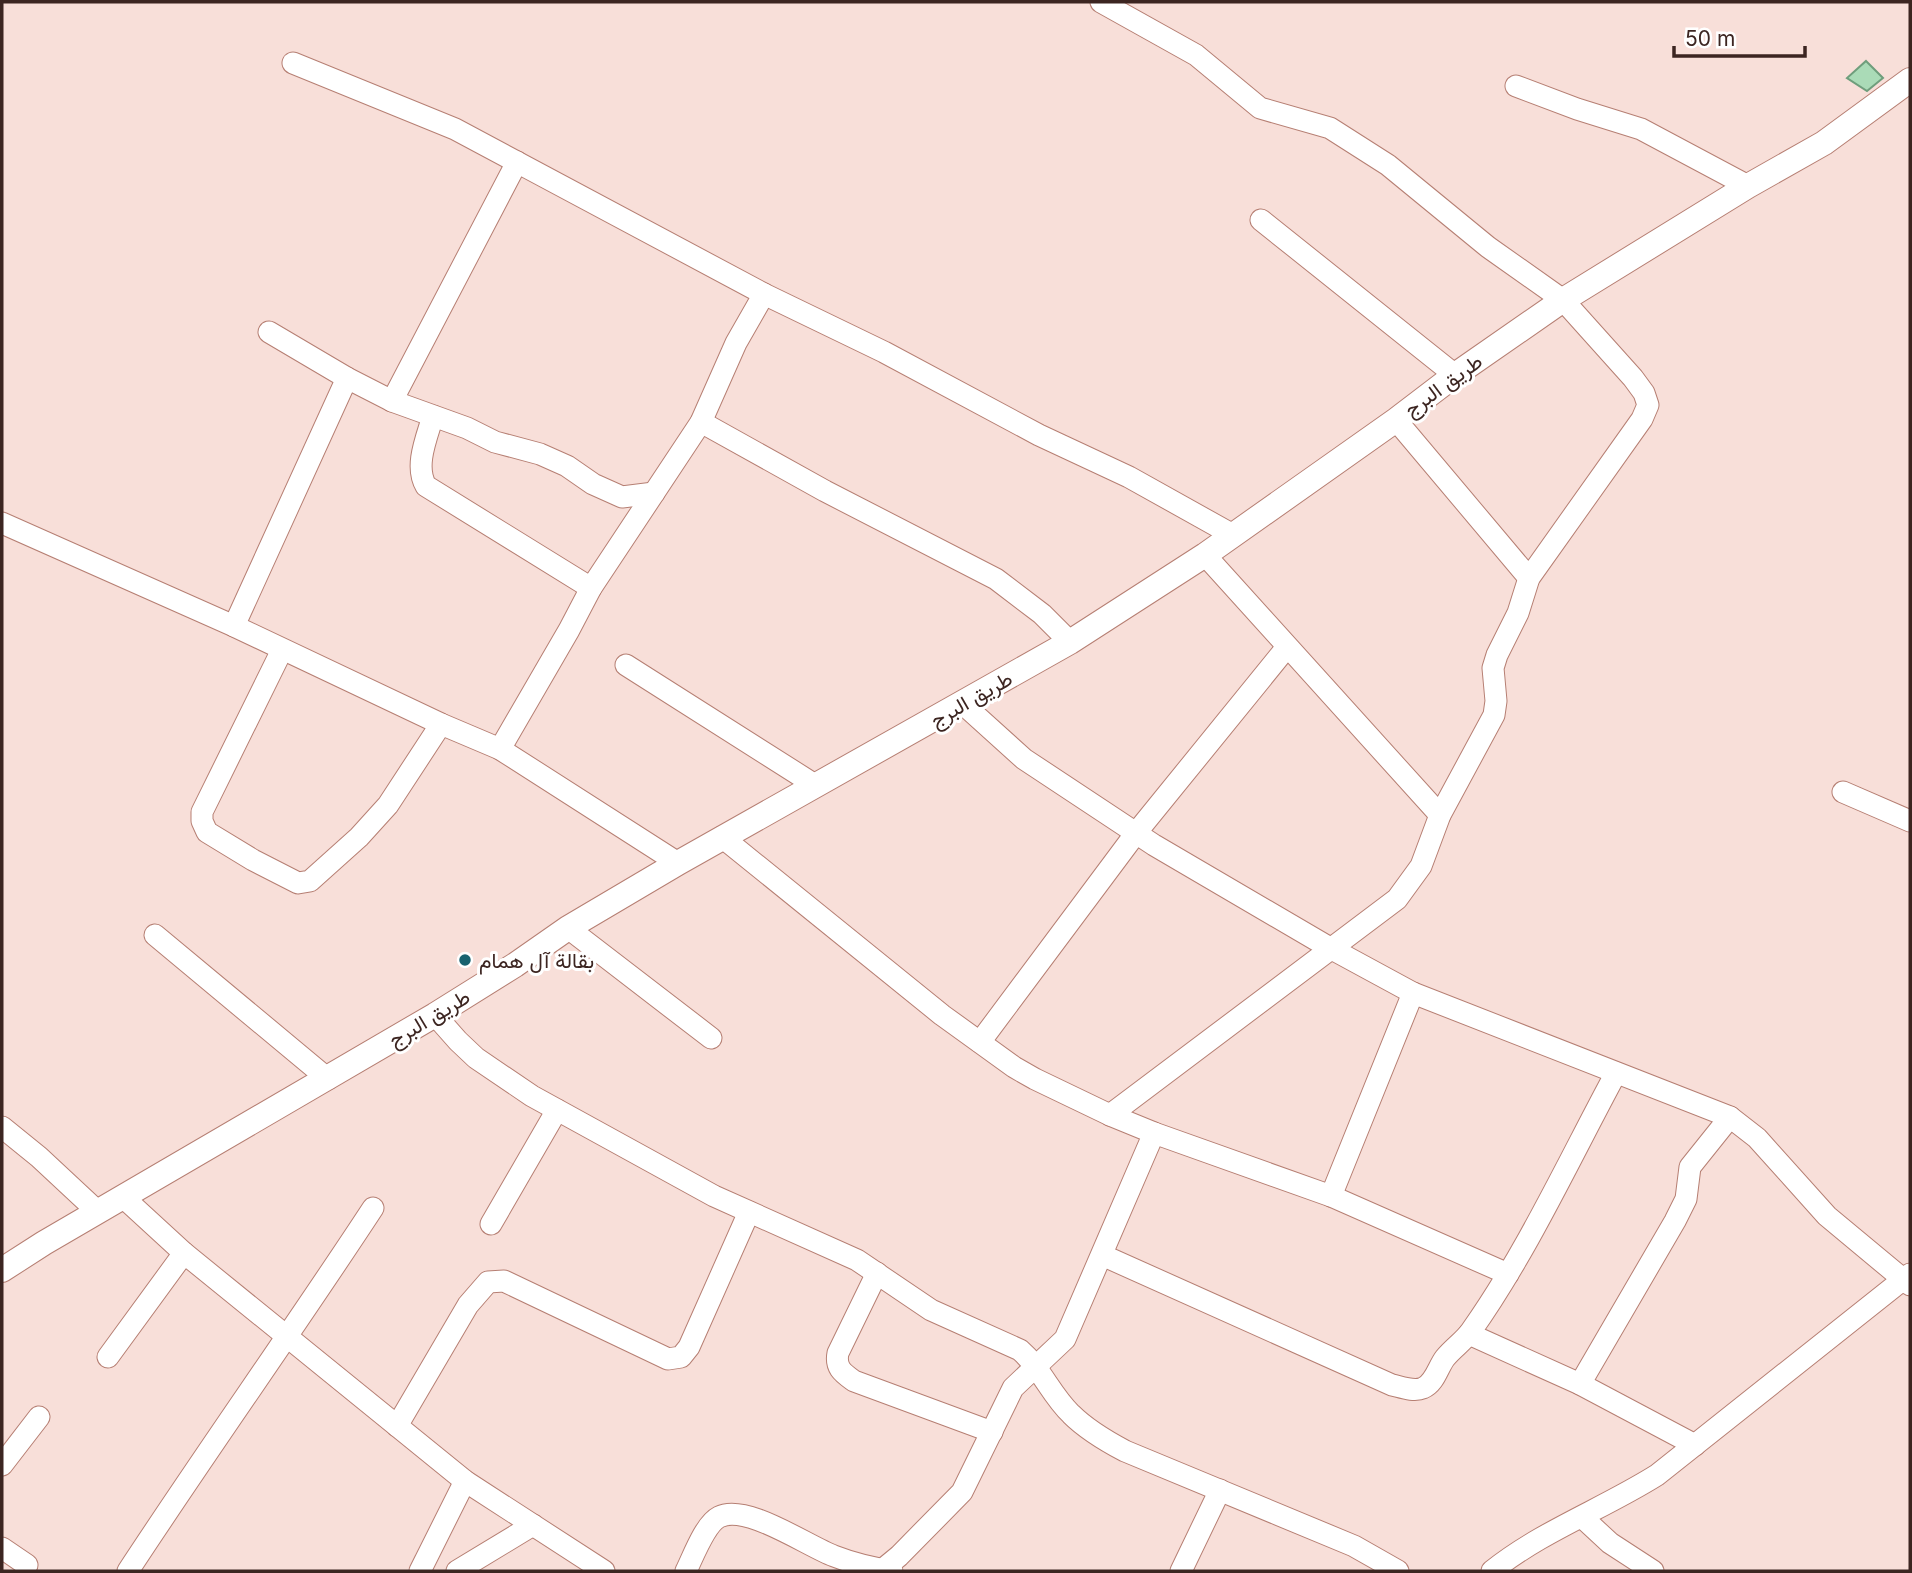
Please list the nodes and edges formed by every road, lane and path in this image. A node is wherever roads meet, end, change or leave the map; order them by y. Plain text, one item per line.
1 (1101, 2) edge
2 (293, 63) dead end
3 (1910, 80) edge
4 (1516, 86) dead end
5 (517, 162) junction
6 (1748, 186) junction
7 (1261, 220) dead end
8 (764, 294) junction
9 (1563, 300) junction
10 (269, 332) dead end
11 (1455, 374) junction
12 (347, 378) junction
13 (392, 401) junction
14 (433, 416) junction
15 (1396, 420) junction
16 (701, 422) junction
17 (654, 493) junction
18 (2, 523) edge
19 (1233, 535) junction
20 (1205, 555) junction
21 (1529, 578) junction
22 (591, 588) junction
23 (234, 626) junction
24 (1070, 642) junction
25 (1287, 647) junction
26 (282, 650) junction
27 (626, 665) dead end
28 (962, 703) junction
29 (441, 724) junction
30 (500, 749) junction
31 (815, 785) junction
32 (1843, 792) dead end
33 (1440, 815) junction
34 (1910, 821) edge
35 (1136, 833) junction
36 (722, 837) junction
37 (678, 863) junction
38 (568, 928) junction
39 (155, 935) dead end
40 (1329, 947) junction
41 (1413, 992) junction
42 (435, 1015) junction
43 (711, 1038) dead end
44 (980, 1042) junction
45 (1616, 1073) junction
46 (328, 1079) junction
47 (556, 1110) junction
48 (1110, 1115) junction
49 (1730, 1117) junction
50 (2, 1128) edge
51 (1154, 1133) junction
52 (1331, 1196) junction
53 (123, 1197) junction
54 (373, 1208) dead end
55 (98, 1212) junction
56 (749, 1212) junction
57 (491, 1224) dead end
58 (184, 1253) junction
59 (1102, 1255) junction
60 (2, 1270) edge
61 (877, 1273) junction
62 (1508, 1274) junction
63 (1907, 1279) edge
64 (1469, 1334) junction
65 (288, 1337) junction
66 (108, 1357) dead end
67 (1035, 1366) junction
68 (1580, 1384) junction
69 (39, 1417) dead end
70 (397, 1426) junction
71 (992, 1432) junction
72 (1695, 1445) junction
73 (2, 1465) edge
74 (465, 1481) junction
75 (1220, 1490) junction
76 (1582, 1517) junction
77 (533, 1525) junction
78 (2, 1548) edge
79 (27, 1565) dead end
80 (128, 1571) edge
81 (420, 1571) edge
82 (457, 1571) edge
83 (604, 1571) edge
84 (686, 1571) edge
85 (887, 1571) edge
86 (1181, 1571) edge
87 (1398, 1571) edge
88 (1492, 1571) edge
89 (1653, 1571) edge

1 - 9 street
2 - 5 street
3 - 6 street, طريق البرج
4 - 6 street
5 - 8 street
5 - 13 street
6 - 9 street, طريق البرج
7 - 11 street
8 - 16 street
8 - 19 street
9 - 11 street, طريق البرج
9 - 21 street
10 - 12 street
11 - 15 street, طريق البرج
12 - 13 street
12 - 23 street
13 - 14 street
14 - 17 street
14 - 22 street
15 - 19 street, طريق البرج
15 - 21 street
16 - 17 street
16 - 24 street
17 - 22 street
18 - 23 street
19 - 20 street, طريق البرج
20 - 24 street, طريق البرج
20 - 25 street
21 - 33 street
22 - 30 street
23 - 26 street
24 - 28 street, طريق البرج
25 - 33 street
25 - 35 street
26 - 29 street
26 - 29 street
27 - 31 street
28 - 31 street, طريق البرج
28 - 35 street
29 - 30 street
30 - 37 street
31 - 36 street, طريق البرج
32 - 34 street
33 - 40 street
35 - 40 street
35 - 44 street
36 - 37 street, طريق البرج
36 - 44 street
37 - 38 street, طريق البرج
38 - 42 street, طريق البرج
38 - 43 street
39 - 46 street
40 - 41 street
40 - 48 street
41 - 45 street
41 - 52 street
42 - 46 street, طريق البرج
42 - 47 street
44 - 48 street
45 - 49 street
45 - 62 street
46 - 53 street, طريق البرج
47 - 56 street
47 - 57 street
48 - 51 street
49 - 63 street
49 - 68 street
50 - 55 street
51 - 52 street
51 - 59 street
52 - 62 street
53 - 55 street, طريق البرج
53 - 58 street
54 - 65 street
55 - 60 street, طريق البرج
56 - 61 street
56 - 70 street
58 - 65 street
58 - 66 street
59 - 64 street
59 - 67 street
61 - 67 street
61 - 71 street
62 - 64 street
63 - 72 street
64 - 68 street
65 - 70 street
65 - 80 street
67 - 71 street
67 - 75 street
68 - 72 street
69 - 73 street
70 - 74 street
71 - 85 street
72 - 76 street
74 - 77 street
74 - 81 street
75 - 86 street
75 - 87 street
76 - 88 street
76 - 89 street
77 - 82 street
77 - 83 street
78 - 79 street
84 - 85 street

